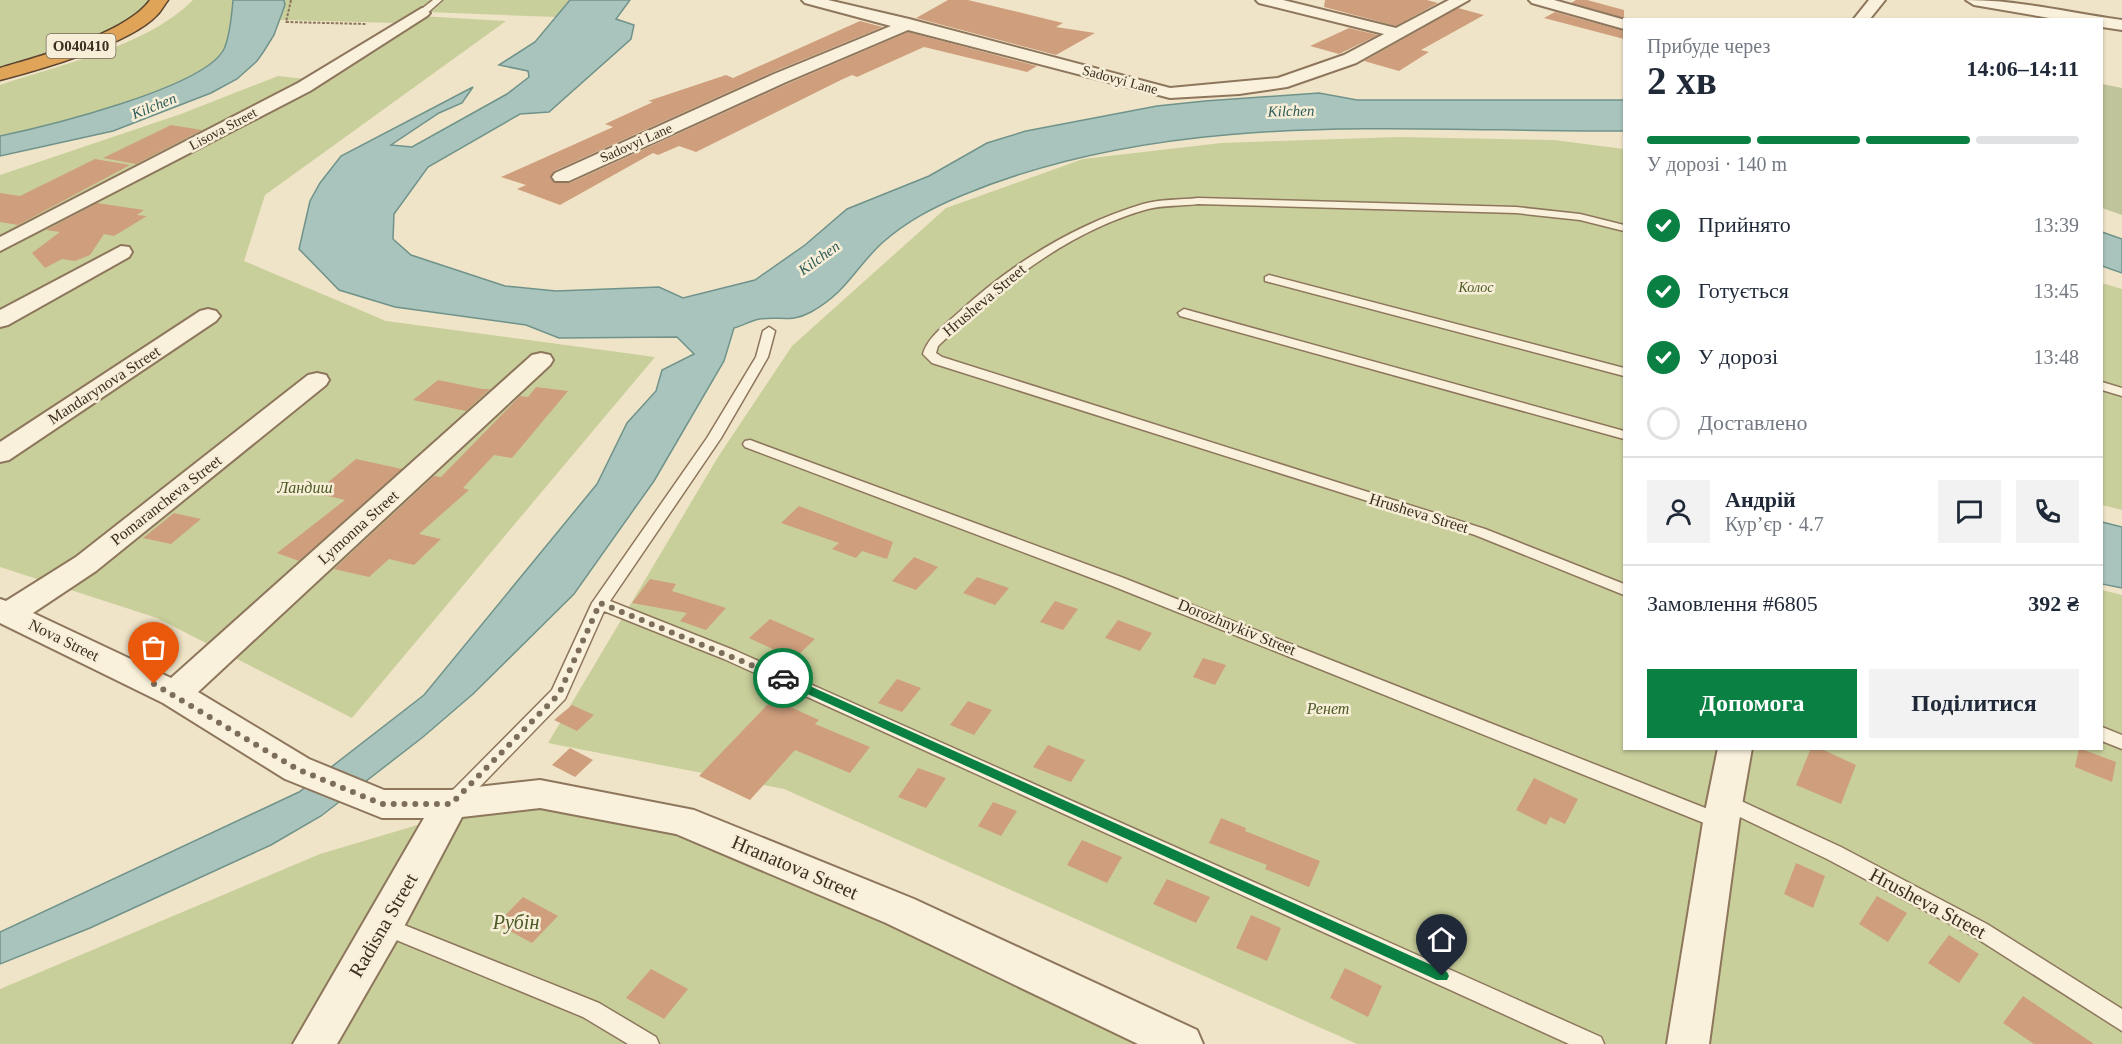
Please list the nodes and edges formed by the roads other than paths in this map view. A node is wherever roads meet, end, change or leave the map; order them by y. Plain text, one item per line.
1 (438, 0) edge
2 (810, 0) edge
3 (1264, 0) edge
4 (1461, 0) edge
5 (1537, 0) edge
6 (1877, 0) edge
7 (1974, 0) edge
8 (158, 3) edge
9 (422, 13) joint
10 (1862, 18) edge
11 (2079, 18) edge
12 (2103, 21) edge
13 (909, 24) junction
14 (1623, 24) edge
15 (2122, 26) edge
16 (1398, 33) junction
17 (0, 74) edge
18 (562, 177) dead end
19 (1623, 228) edge
20 (0, 245) edge
21 (121, 252) dead end
22 (1269, 279) dead end
23 (1184, 313) dead end
24 (208, 316) dead end
25 (0, 320) edge
26 (769, 331) dead end
27 (541, 360) dead end
28 (1623, 372) edge
29 (317, 380) dead end
30 (2103, 386) edge
31 (2122, 392) edge
32 (1623, 435) edge
33 (750, 444) dead end
34 (0, 454) edge
35 (1623, 590) edge
36 (600, 603) junction
37 (5, 612) edge
38 (175, 694) junction
39 (2103, 734) edge
40 (2122, 742) edge
41 (1735, 750) edge
42 (382, 804) joint
43 (451, 804) junction
44 (1723, 812) junction
45 (384, 926) junction
46 (2122, 1021) edge
47 (314, 1044) edge
48 (648, 1044) edge
49 (1182, 1044) edge
50 (1593, 1044) edge
51 (1688, 1044) edge

1 - 9 lane, Lisova Street
2 - 13 street, Sadovyi Lane
3 - 16 street
4 - 16 street, Sadovyi Lane
5 - 14 street
6 - 10 street
7 - 11 street
8 - 17 highway, О040410
9 - 20 street, Lisova Street
12 - 15 street
13 - 16 street, Sadovyi Lane
13 - 18 street, Sadovyi Lane
19 - 35 lane, Hrusheva Street
21 - 25 street
22 - 28 lane
23 - 32 lane
24 - 34 street, Mandarynova Street
26 - 36 lane
27 - 38 street, Lymonna Street
29 - 37 street, Pomarancheva Street
30 - 31 lane
33 - 44 lane, Dorozhnykiv Street
36 - 43 lane
36 - 50 lane
37 - 38 street, Nova Street
38 - 42 street, Nova Street
39 - 40 lane
41 - 44 street
42 - 43 street, Hranatova Street
43 - 45 street, Radisna Street
43 - 49 street, Hranatova Street
44 - 46 lane, Hrusheva Street
44 - 51 street
45 - 47 street, Radisna Street
45 - 48 lane

